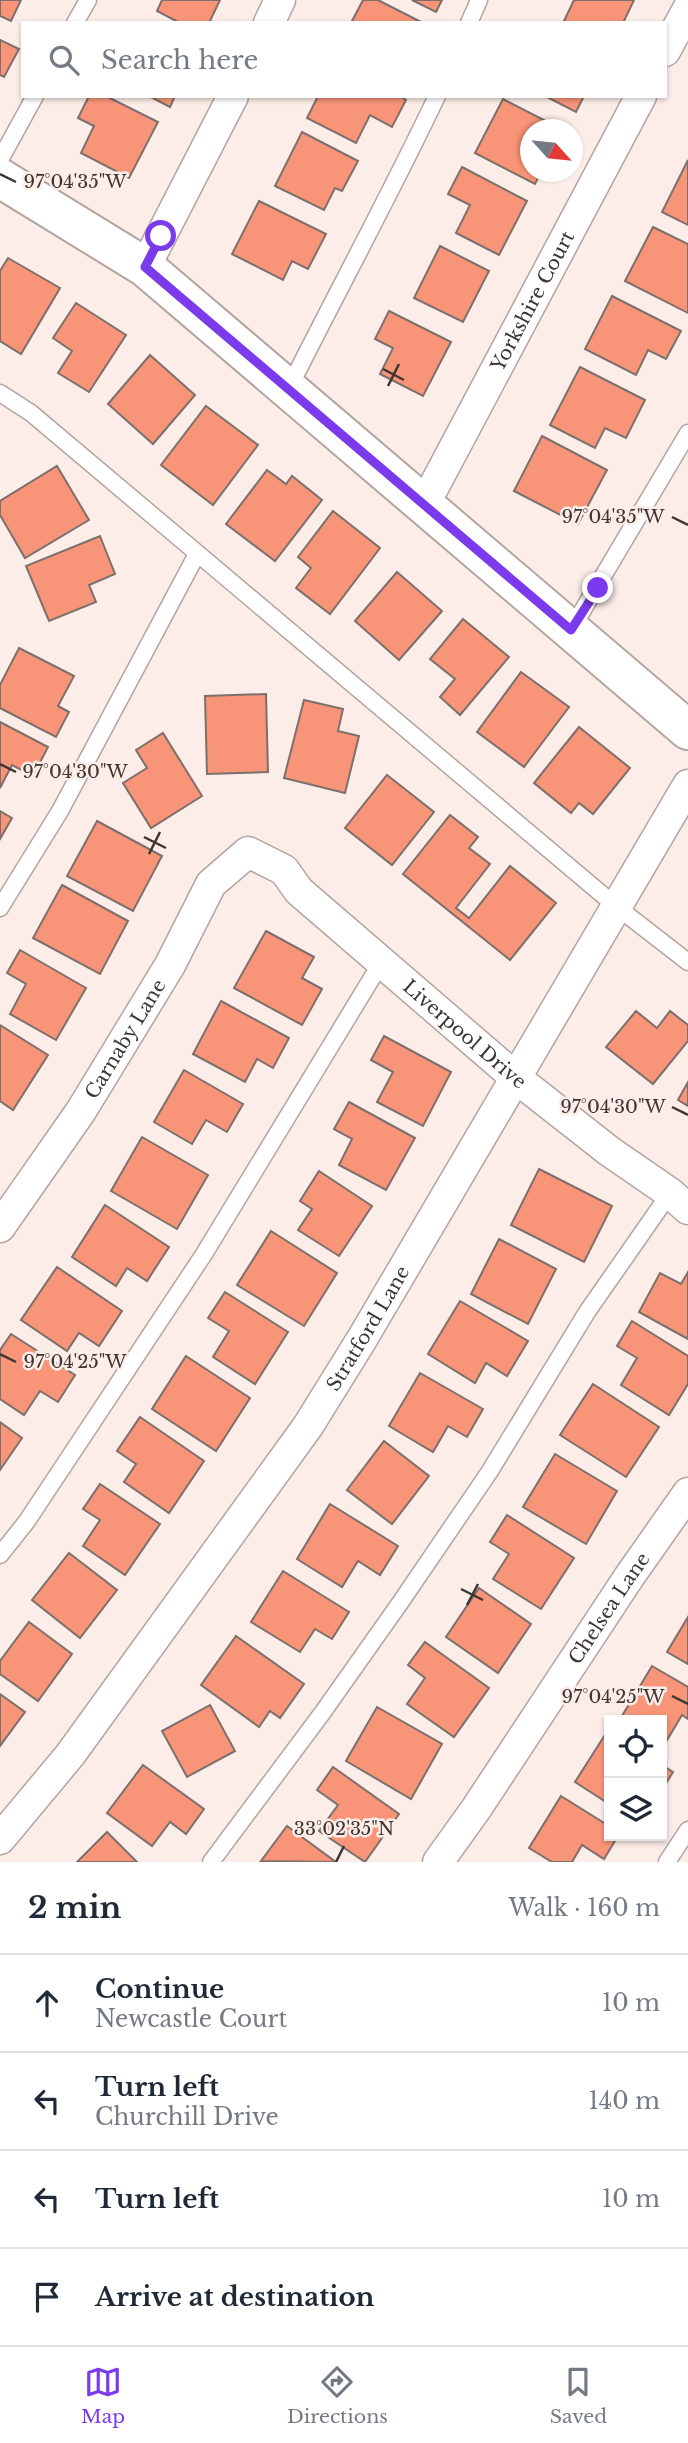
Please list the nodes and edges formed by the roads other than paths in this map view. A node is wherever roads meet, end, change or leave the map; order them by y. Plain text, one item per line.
1 (88, 0) edge
2 (280, 0) edge
3 (479, 0) edge
4 (688, 9) edge
5 (76, 21) edge
6 (270, 21) edge
7 (470, 21) edge
8 (667, 47) edge
9 (34, 98) edge
10 (232, 98) edge
11 (436, 98) edge
12 (640, 98) edge
13 (0, 160) edge
14 (0, 178) edge
15 (145, 267) junction
16 (288, 390) junction
17 (0, 393) edge
18 (688, 433) edge
19 (424, 505) junction
20 (197, 554) junction
21 (571, 630) junction
22 (688, 730) edge
23 (688, 785) edge
24 (248, 852) joint
25 (617, 907) junction
26 (0, 908) edge
27 (688, 962) edge
28 (381, 963) junction
29 (516, 1078) junction
30 (679, 1201) edge
31 (0, 1227) edge
32 (688, 1493) edge
33 (0, 1555) edge
34 (688, 1830) edge
35 (0, 1839) edge
36 (211, 1862) edge
37 (438, 1862) edge
38 (667, 1862) edge

1 - 5 lane
2 - 6 street
3 - 7 lane
4 - 8 street
9 - 13 lane
10 - 15 street
11 - 16 lane
12 - 19 street, Yorkshire Court
14 - 15 street
15 - 16 street
16 - 19 street
17 - 20 lane
18 - 21 lane
19 - 21 street
20 - 25 lane
20 - 26 lane
21 - 22 street
23 - 25 street, Stratford Lane
24 - 28 street, Liverpool Drive
24 - 31 street, Carnaby Lane
25 - 27 lane
25 - 29 street, Stratford Lane
28 - 29 street, Liverpool Drive
28 - 33 lane
29 - 30 street, Liverpool Drive
29 - 35 street, Stratford Lane
30 - 36 lane
32 - 37 street, Chelsea Lane
34 - 38 lane

